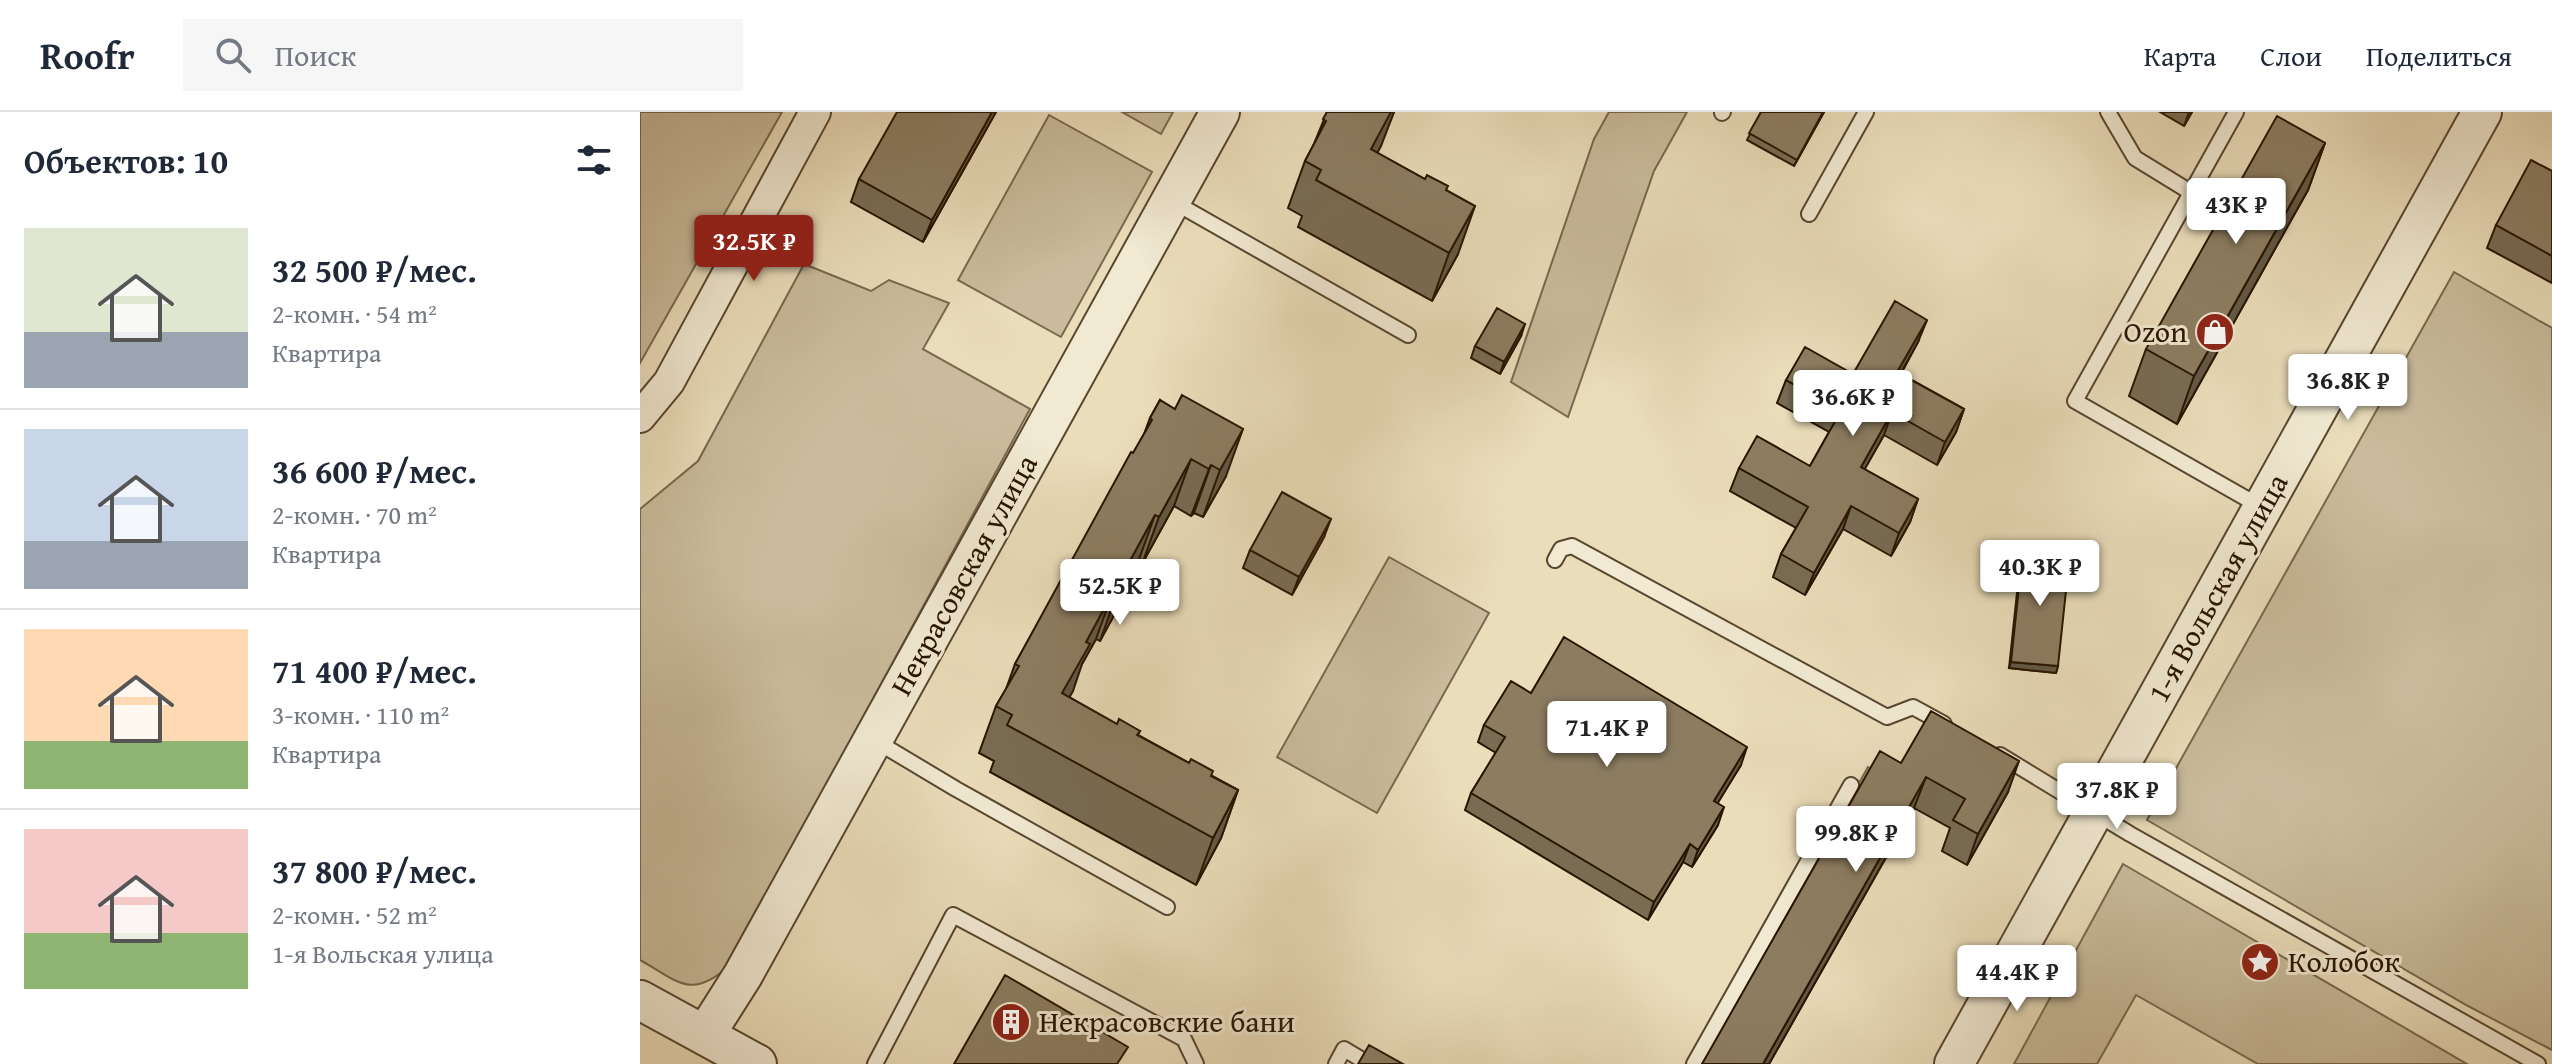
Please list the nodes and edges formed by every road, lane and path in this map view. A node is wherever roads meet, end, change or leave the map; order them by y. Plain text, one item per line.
1 (815, 112) edge
2 (1220, 112) edge
3 (1866, 112) edge
4 (2108, 112) edge
5 (2482, 112) edge
6 (2231, 116) edge
7 (2192, 193) junction
8 (1171, 201) junction
9 (1809, 214) dead end
10 (1408, 335) dead end
11 (640, 417) edge
12 (2264, 508) junction
13 (1555, 560) dead end
14 (1952, 728) edge
15 (874, 740) junction
16 (1991, 750) edge
17 (1851, 785) dead end
18 (2093, 811) junction
19 (1167, 907) dead end
20 (640, 1000) edge
21 (705, 1035) junction
22 (757, 1064) edge
23 (875, 1064) edge
24 (1196, 1064) edge
25 (1336, 1064) edge
26 (1369, 1064) edge
27 (1694, 1064) edge
28 (1954, 1064) edge
29 (2538, 1064) edge

1 - 11 street
2 - 8 street, Некрасовская улица
3 - 9 lane
4 - 7 lane
5 - 12 street, 1-я Вольская улица
6 - 7 lane
7 - 12 lane
8 - 10 lane
8 - 15 street, Некрасовская улица
12 - 18 street, 1-я Вольская улица
13 - 14 lane
15 - 19 lane
15 - 21 street, Некрасовская улица
16 - 18 lane
17 - 27 lane
18 - 28 street, 1-я Вольская улица
18 - 29 lane
20 - 21 street
21 - 22 street
23 - 24 lane
25 - 26 lane

